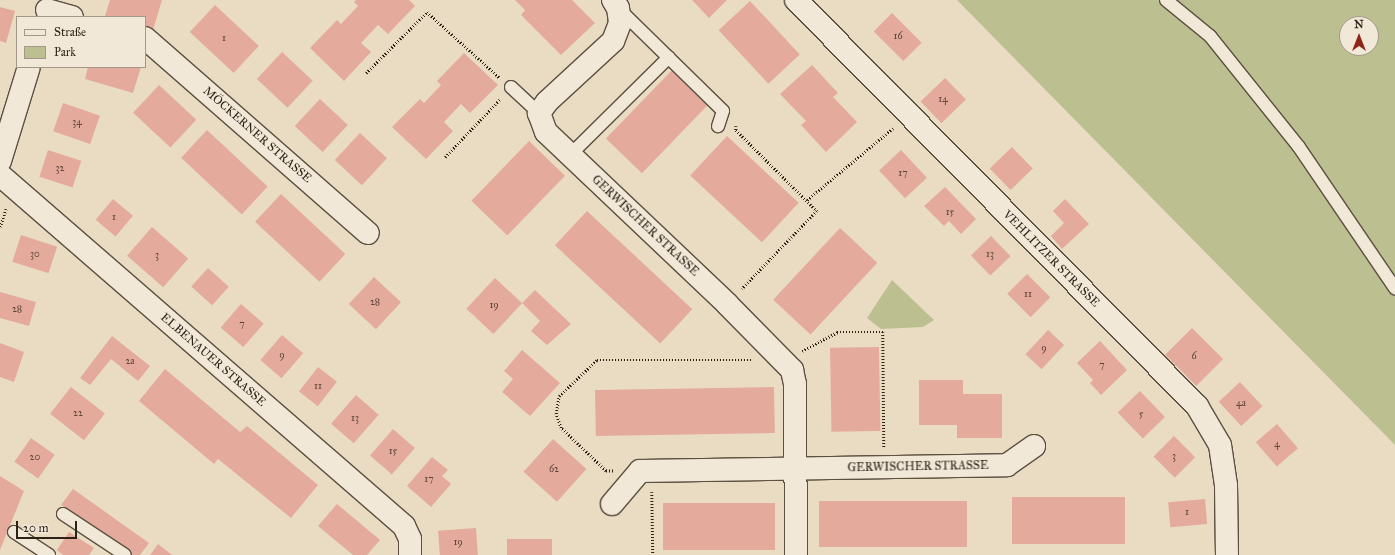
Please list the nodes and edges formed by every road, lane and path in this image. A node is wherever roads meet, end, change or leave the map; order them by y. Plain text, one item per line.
1 (796, 0) edge
2 (1166, 0) edge
3 (615, 4) edge
4 (47, 9) edge
5 (69, 16) edge
6 (146, 39) edge
7 (669, 57) junction
8 (29, 68) edge
9 (366, 73) dead end
10 (511, 87) junction
11 (539, 113) junction
12 (908, 115) junction
13 (718, 126) dead end
14 (736, 130) dead end
15 (570, 155) junction
16 (445, 157) dead end
17 (0, 160) edge
18 (0, 175) edge
19 (807, 200) junction
20 (368, 233) dead end
21 (1395, 288) edge
22 (727, 304) junction
23 (784, 360) junction
24 (1034, 446) dead end
25 (884, 468) junction
26 (796, 469) junction
27 (646, 471) junction
28 (612, 504) dead end
29 (63, 514) dead end
30 (14, 532) dead end
31 (49, 555) edge
32 (125, 555) edge
33 (410, 555) edge
34 (653, 555) edge
35 (796, 555) edge
36 (1227, 555) edge

1 - 12 street, VEHLITZER STRASSE
2 - 21 lane
3 - 7 lane
3 - 11 street
4 - 5 street
6 - 20 street, MÖCKERNER STRASSE
7 - 13 lane
7 - 15 lane
8 - 17 street
9 - 10 path
10 - 11 lane
10 - 16 path
11 - 15 street, GERWISCHER STRASSE
12 - 19 path
12 - 36 street, VEHLITZER STRASSE
14 - 19 path
15 - 22 street, GERWISCHER STRASSE
18 - 33 street, ELBENAUER STRASSE
19 - 22 path
22 - 23 street, GERWISCHER STRASSE
23 - 25 path
23 - 26 street, GERWISCHER STRASSE
23 - 27 path
24 - 25 street, GERWISCHER STRASSE
25 - 26 street, GERWISCHER STRASSE
26 - 27 street, GERWISCHER STRASSE
26 - 35 street, GERWISCHER STRASSE
27 - 28 street
27 - 34 path
29 - 32 lane
30 - 31 lane

